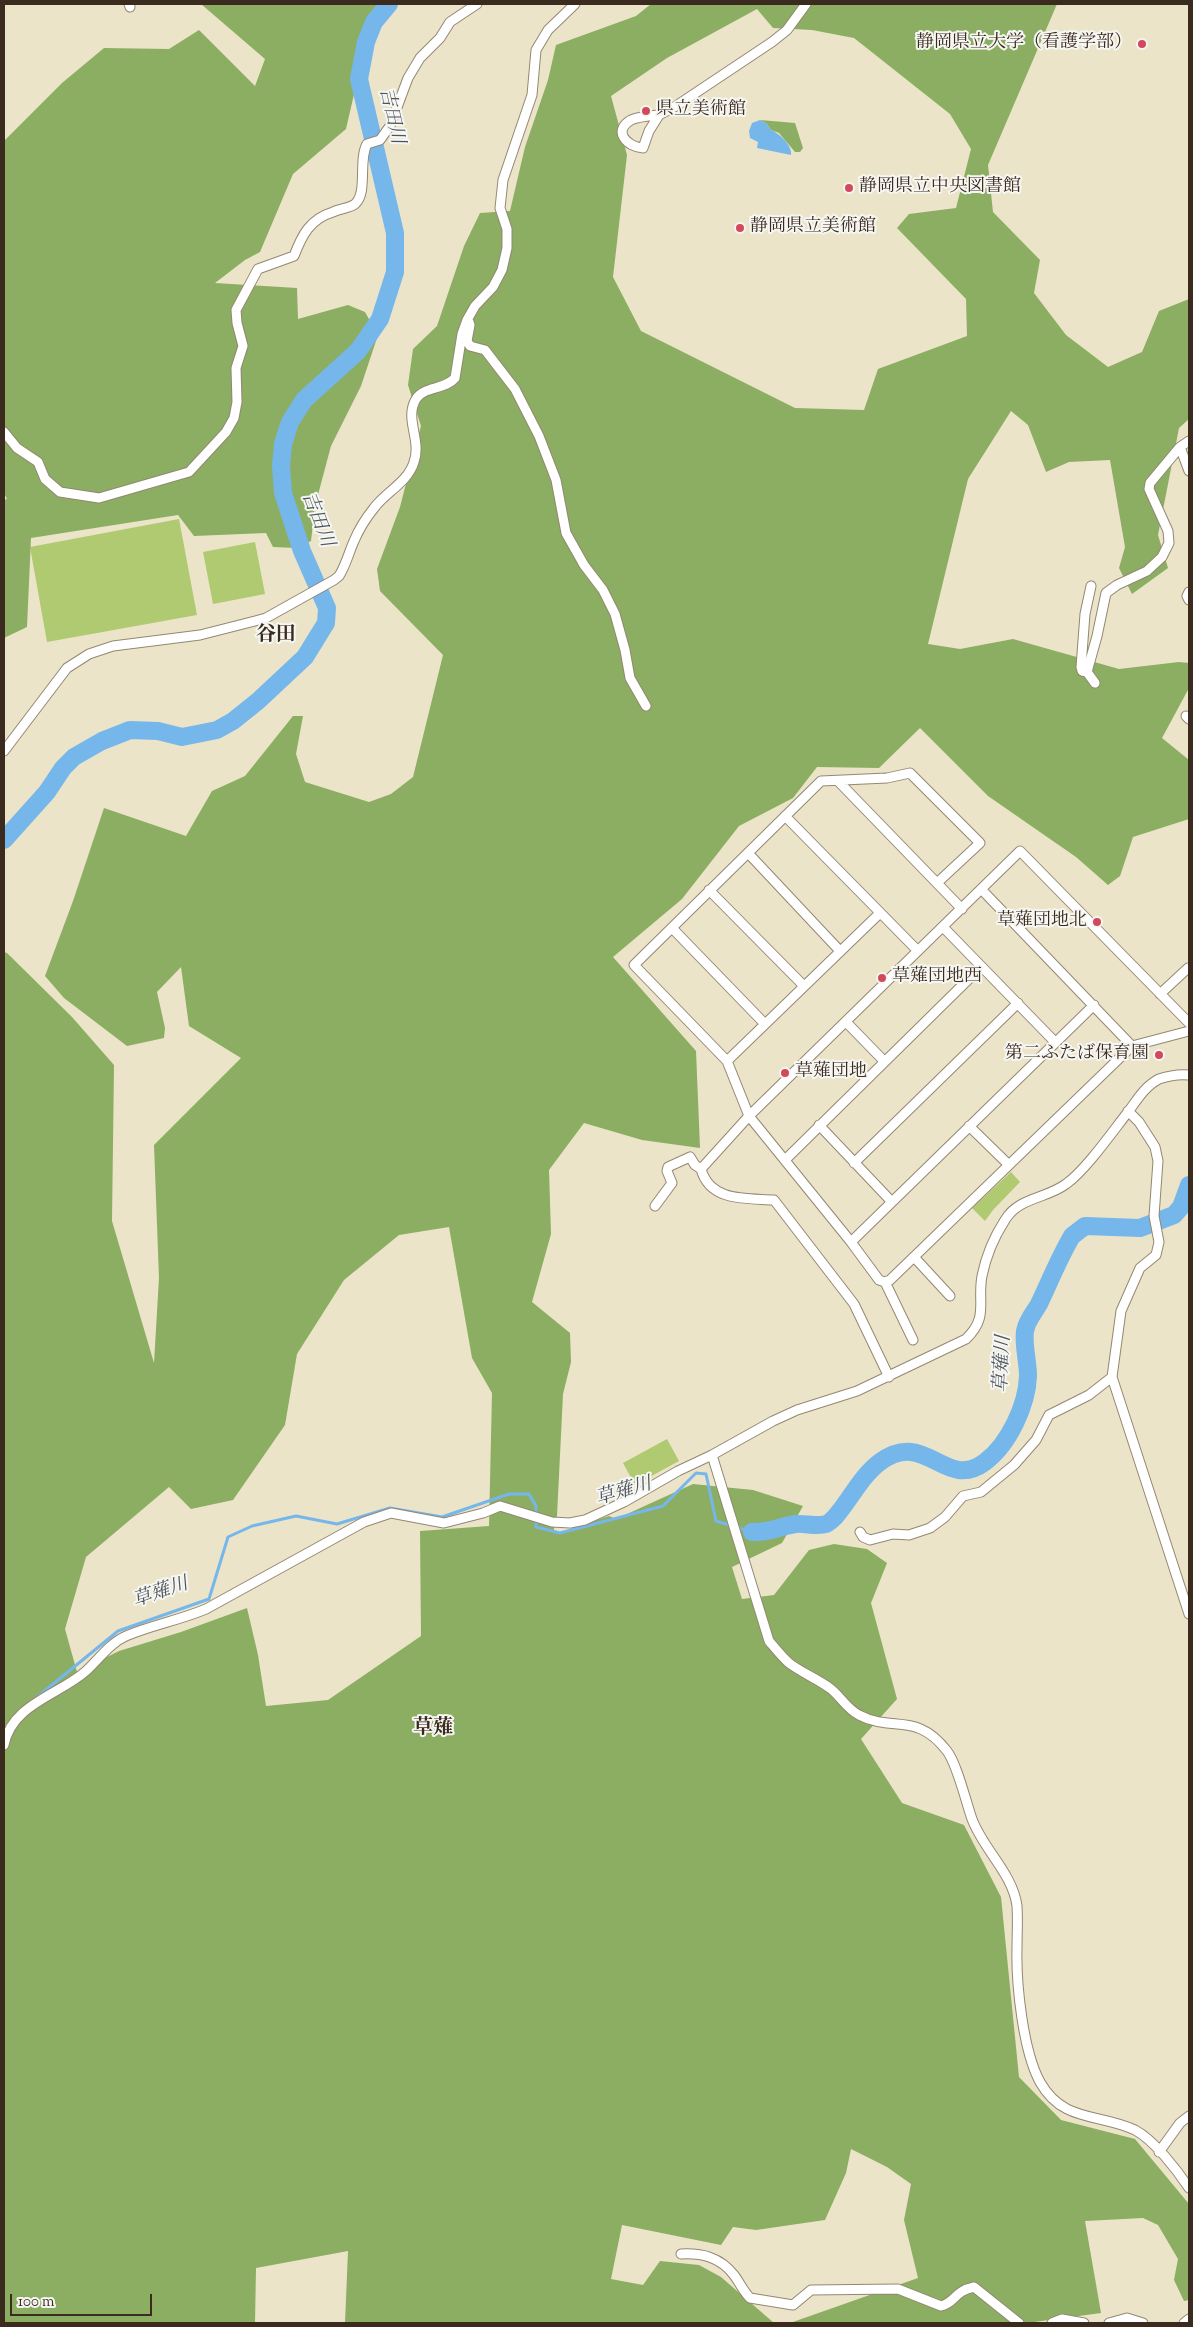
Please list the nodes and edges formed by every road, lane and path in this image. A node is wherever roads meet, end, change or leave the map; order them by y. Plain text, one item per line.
1 (478, 4) edge
2 (575, 4) edge
3 (806, 4) edge
4 (662, 114) dead end
5 (467, 320) junction
6 (4, 432) edge
7 (1189, 441) edge
8 (1180, 448) junction
9 (1189, 471) edge
10 (1090, 586) dead end
11 (1189, 592) edge
12 (1189, 600) edge
13 (1087, 672) junction
14 (1094, 684) dead end
15 (646, 706) dead end
16 (4, 751) edge
17 (838, 781) junction
18 (785, 816) junction
19 (748, 853) junction
20 (938, 883) junction
21 (709, 890) junction
22 (982, 890) junction
23 (962, 909) junction
24 (880, 912) junction
25 (943, 927) junction
26 (672, 928) junction
27 (918, 950) junction
28 (840, 951) junction
29 (981, 967) junction
30 (1188, 968) edge
31 (803, 985) junction
32 (1160, 994) junction
33 (1018, 1003) junction
34 (1094, 1005) junction
35 (846, 1022) junction
36 (764, 1023) junction
37 (1189, 1024) edge
38 (1189, 1031) edge
39 (1055, 1042) junction
40 (1132, 1046) junction
41 (727, 1061) junction
42 (884, 1061) junction
43 (1189, 1075) edge
44 (1128, 1111) junction
45 (749, 1116) junction
46 (819, 1125) junction
47 (969, 1126) junction
48 (785, 1160) junction
49 (854, 1163) junction
50 (1009, 1165) junction
51 (701, 1169) junction
52 (892, 1202) junction
53 (655, 1206) dead end
54 (851, 1242) junction
55 (914, 1257) junction
56 (885, 1282) junction
57 (950, 1296) dead end
58 (913, 1340) dead end
59 (889, 1377) junction
60 (1112, 1377) junction
61 (712, 1455) junction
62 (860, 1532) dead end
63 (1189, 1614) edge
64 (4, 1745) edge
65 (1189, 2116) edge
66 (1159, 2152) junction
67 (1189, 2188) edge
68 (681, 2254) dead end
69 (1189, 2319) edge
70 (1019, 2323) edge
71 (1052, 2323) edge
72 (1084, 2323) edge
73 (1109, 2323) edge
74 (1143, 2323) edge
75 (1184, 2323) edge

1 - 6 street
2 - 5 street
3 - 4 street
5 - 15 street
5 - 16 street
7 - 8 street
8 - 9 street
8 - 13 street
10 - 13 street
11 - 12 street
13 - 14 street
17 - 18 street
17 - 20 street
17 - 20 street
18 - 19 street
18 - 24 street
19 - 21 street
19 - 28 street
20 - 23 street
21 - 26 street
21 - 31 street
22 - 23 street
22 - 32 street
22 - 34 street
23 - 25 street
24 - 27 street
24 - 28 street
25 - 27 street
25 - 29 street
26 - 36 street
26 - 41 street
27 - 35 street
28 - 31 street
29 - 33 street
29 - 42 street
30 - 32 street
31 - 36 street
32 - 37 street
33 - 39 street
33 - 49 street
34 - 39 street
34 - 40 street
35 - 42 street
35 - 45 street
36 - 41 street
38 - 40 street
39 - 47 street
40 - 50 street
41 - 45 street
42 - 46 street
43 - 44 street
44 - 59 street
44 - 60 street
45 - 48 street
45 - 51 street
46 - 48 street
46 - 49 street
47 - 50 street
47 - 52 street
48 - 54 street
49 - 52 street
50 - 55 street
51 - 53 street
51 - 59 street
52 - 54 street
54 - 56 street
55 - 56 street
55 - 57 street
56 - 58 street
59 - 61 street
60 - 62 street
60 - 63 street
61 - 64 street
61 - 66 street
65 - 66 street
66 - 67 street
68 - 70 street
69 - 75 street
71 - 72 street
73 - 74 street

